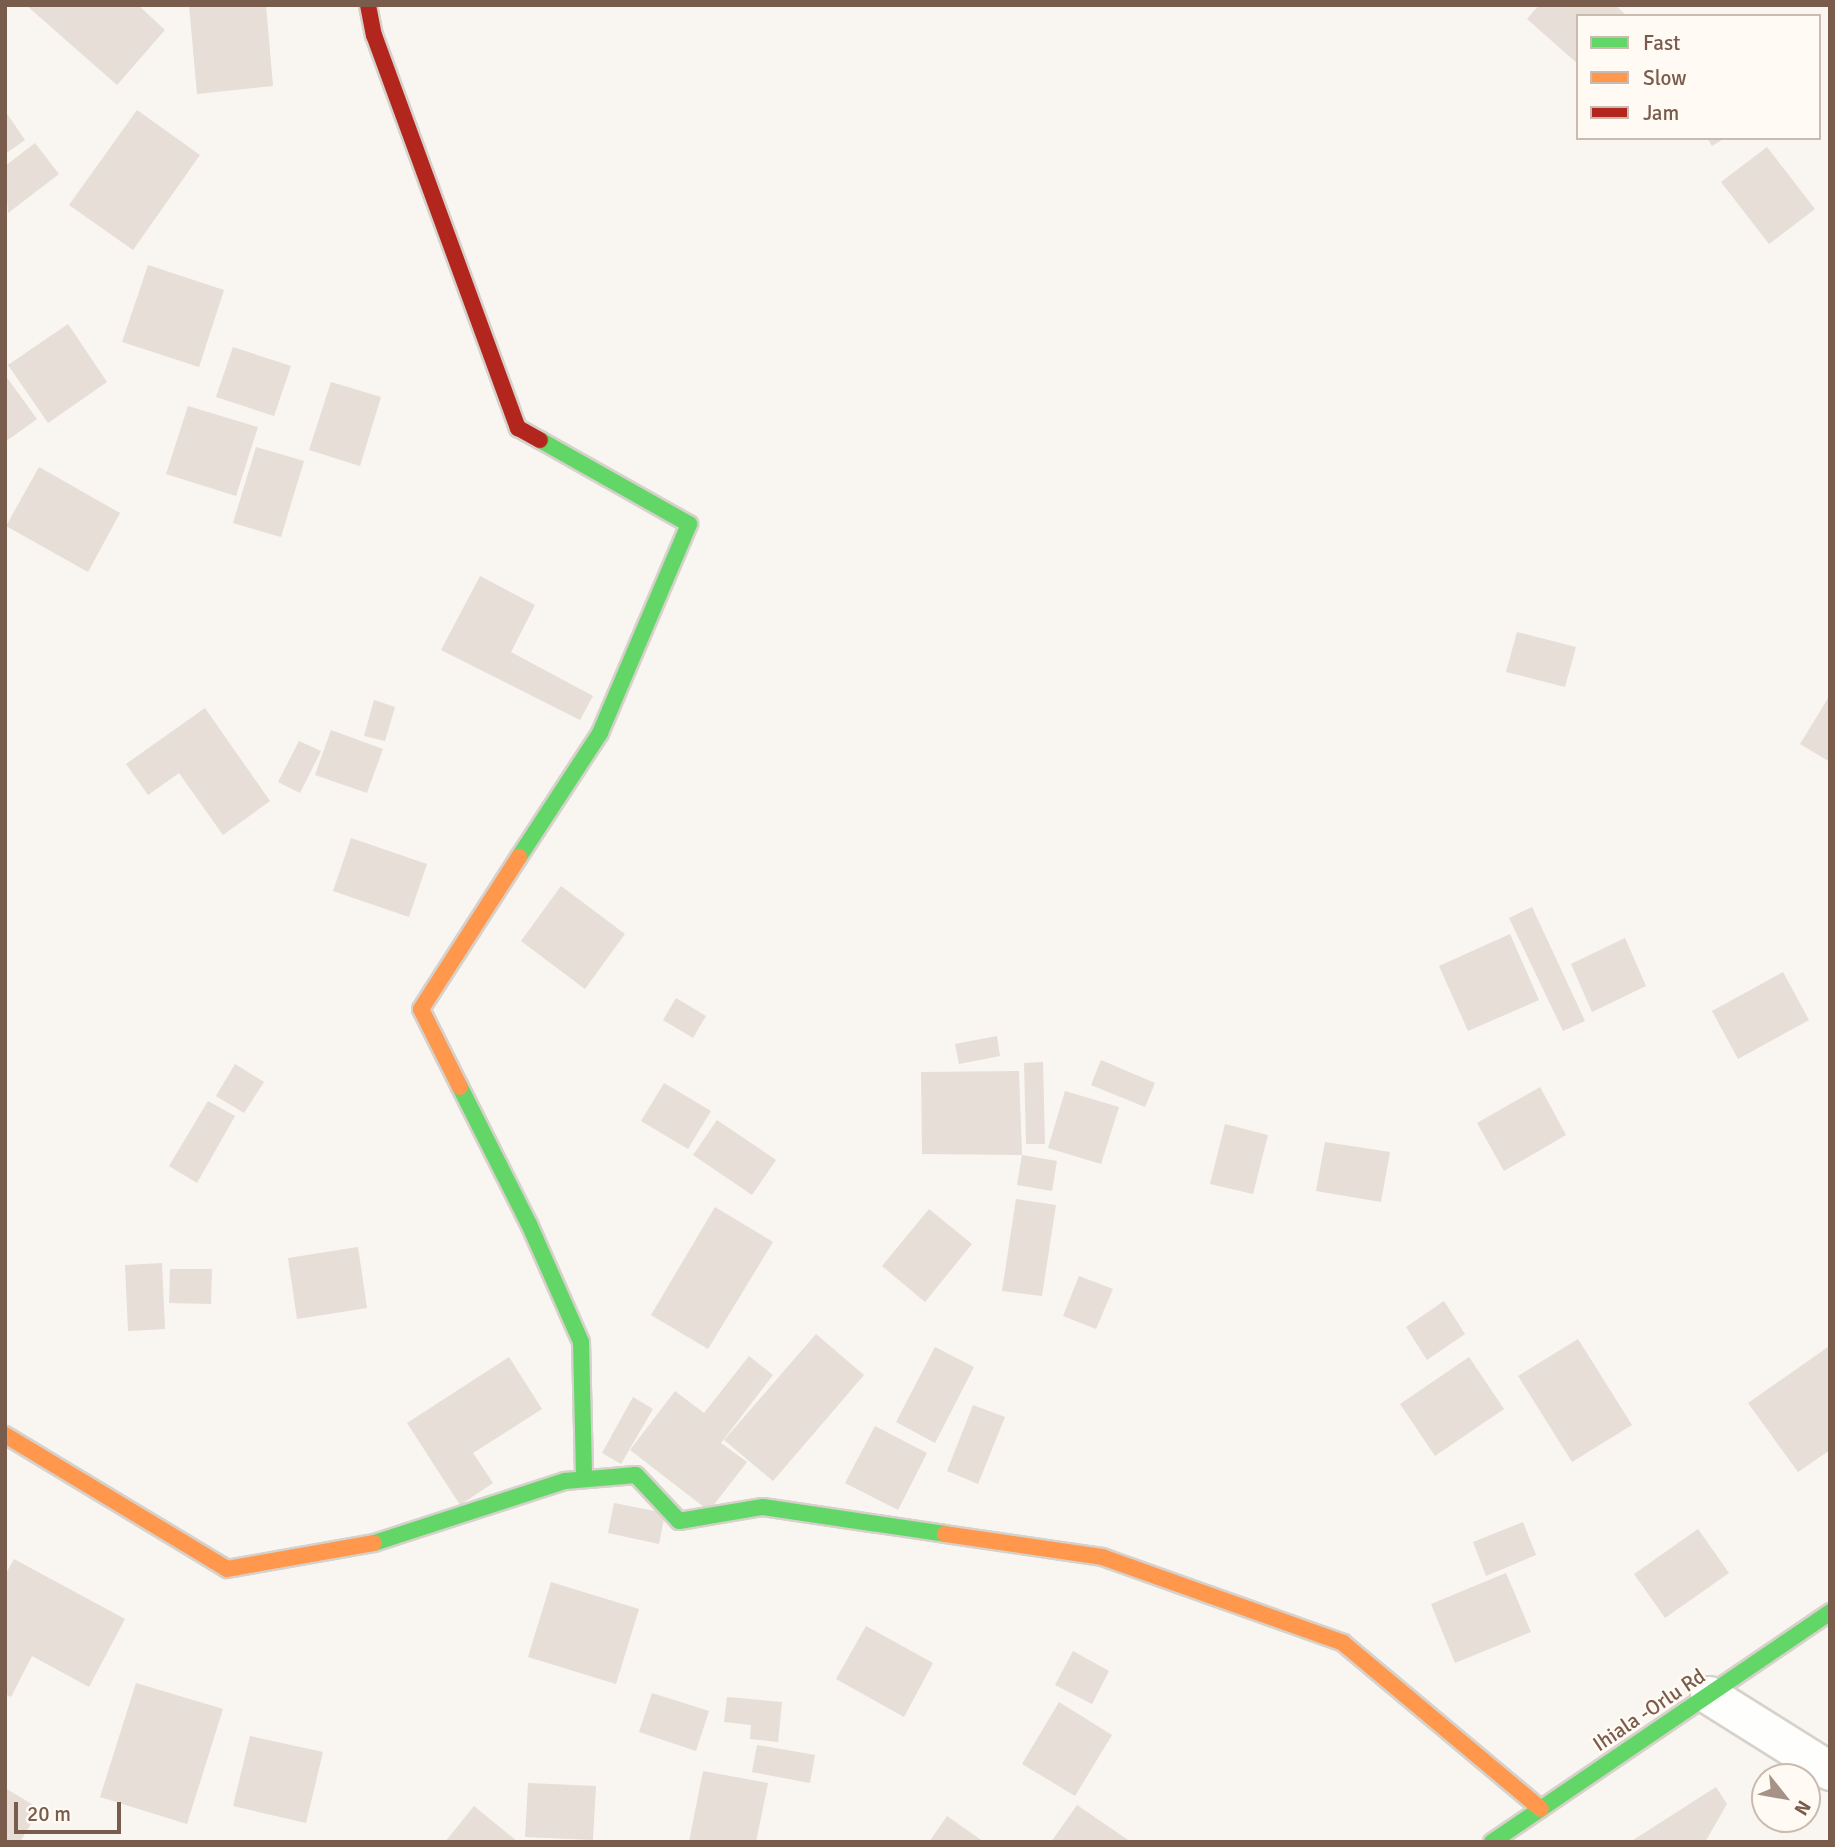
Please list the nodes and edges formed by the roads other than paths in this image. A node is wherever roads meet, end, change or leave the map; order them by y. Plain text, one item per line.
1 (368, 5) edge
2 (5, 1435) edge
3 (584, 1479) junction
4 (1830, 1612) edge
5 (1709, 1695) junction
6 (1830, 1771) edge
7 (1541, 1809) junction
8 (1492, 1842) edge

1 - 3 street
2 - 3 street
3 - 7 street
4 - 5 street, Ihiala -Orlu Rd
5 - 6 street
5 - 7 street, Ihiala -Orlu Rd
7 - 8 street, Ihiala -Orlu Rd

